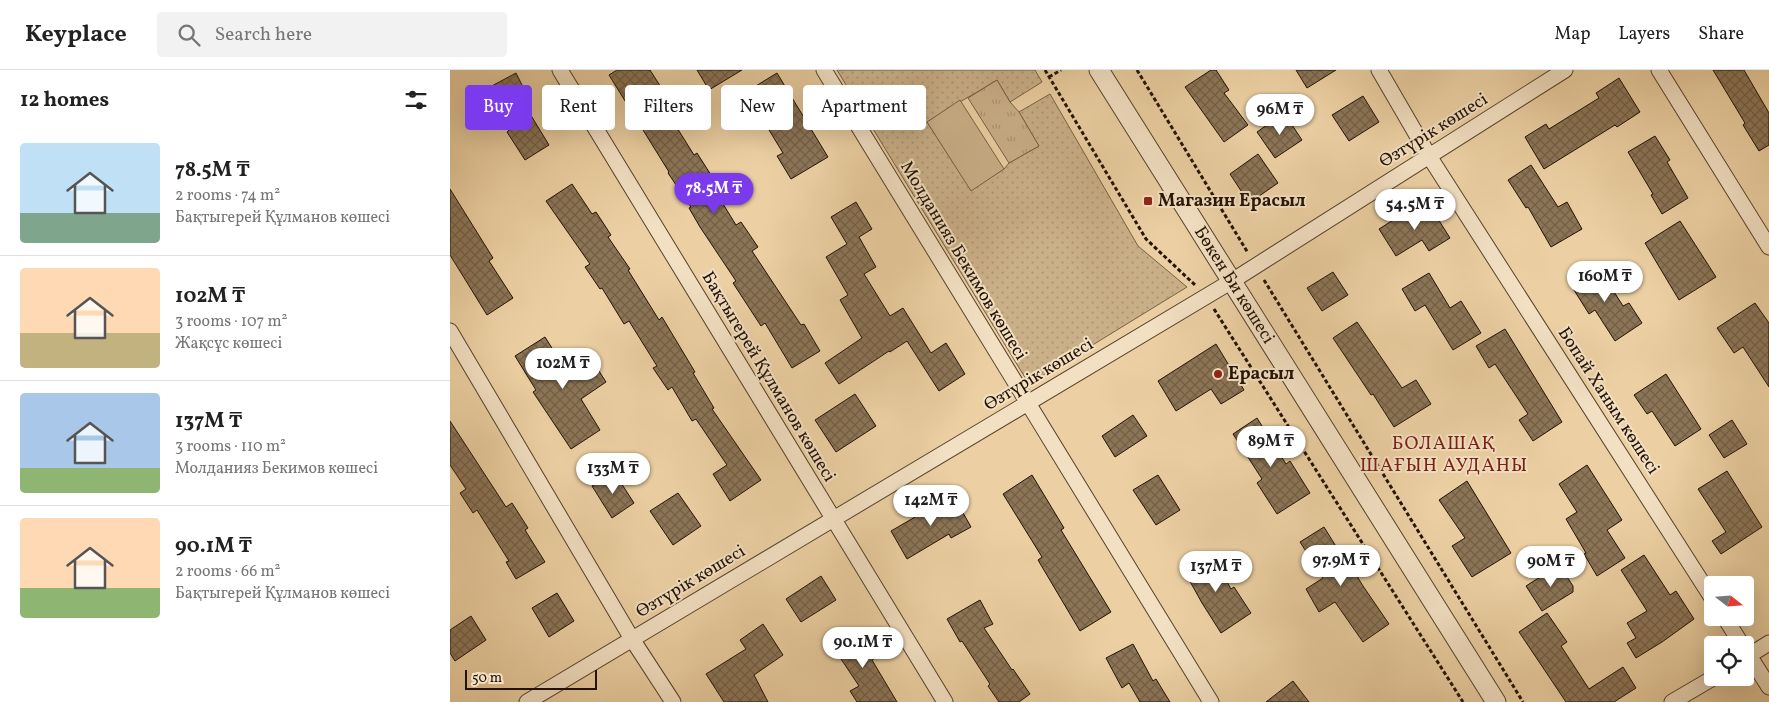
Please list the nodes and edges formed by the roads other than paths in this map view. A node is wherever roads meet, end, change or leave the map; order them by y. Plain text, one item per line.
1 (560, 70) edge
2 (824, 70) edge
3 (1099, 70) edge
4 (1378, 70) edge
5 (1564, 70) edge
6 (1659, 70) edge
7 (1429, 156) junction
8 (1769, 247) edge
9 (1232, 281) junction
10 (450, 332) edge
11 (1027, 404) junction
12 (833, 520) junction
13 (1704, 586) edge
14 (632, 639) junction
15 (1769, 643) edge
16 (1754, 649) edge
17 (1754, 665) edge
18 (1704, 683) edge
19 (1769, 687) edge
20 (526, 702) edge
21 (673, 702) edge
22 (945, 702) edge
23 (1211, 702) edge
24 (1496, 702) edge
25 (1672, 702) edge

1 - 12 street, Бақтыгерей Құлманов көшесі
2 - 11 street, Молданияз Бекимов көшесі
3 - 9 street, Бөкен Би көшесі
4 - 7 street, Бопай Ханым көшесі
5 - 7 street, Өзтүрік көшесі
6 - 8 street
7 - 9 street, Өзтүрік көшесі
7 - 13 street, Бопай Ханым көшесі
9 - 11 street, Өзтүрік көшесі
9 - 24 street, Бөкен Би көшесі
10 - 14 street
11 - 12 street, Өзтүрік көшесі
11 - 23 street, Молданияз Бекимов көшесі
12 - 14 street, Өзтүрік көшесі
12 - 22 street, Бақтыгерей Құлманов көшесі
14 - 20 street, Өзтүрік көшесі
14 - 21 street
15 - 16 street
17 - 19 street
18 - 25 street

